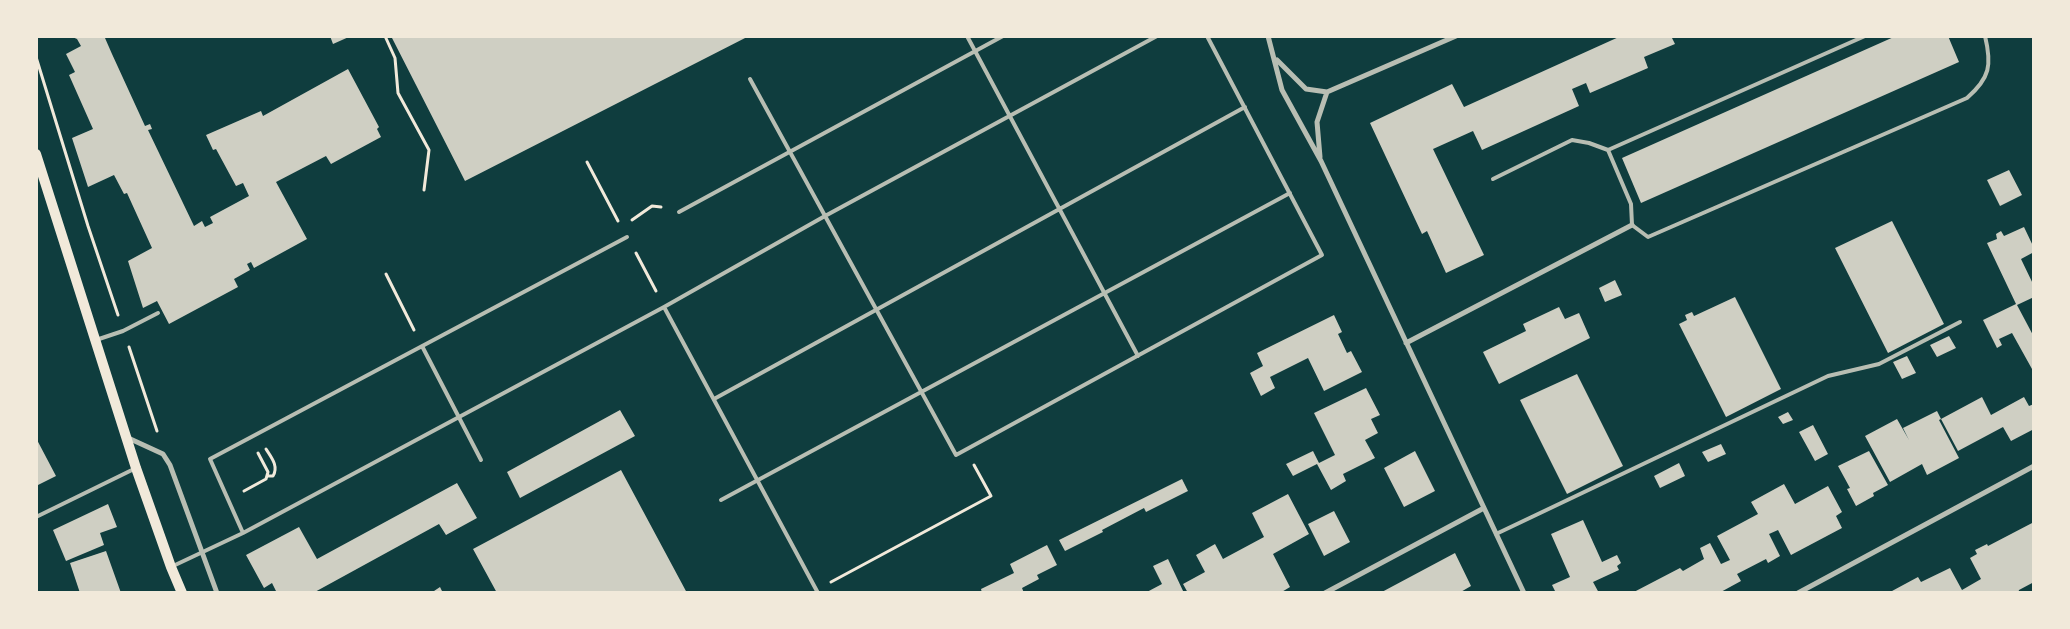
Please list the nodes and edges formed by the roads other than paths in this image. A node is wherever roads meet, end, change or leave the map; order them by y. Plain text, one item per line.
1 (967, 36) edge
2 (1003, 36) edge
3 (1157, 36) edge
4 (1207, 36) edge
5 (1268, 36) edge
6 (1456, 36) edge
7 (1865, 36) edge
8 (1985, 36) edge
9 (975, 52) junction
10 (1276, 59) junction
11 (750, 79) dead end
12 (1327, 92) junction
13 (1245, 107) junction
14 (1010, 116) junction
15 (1608, 150) junction
16 (790, 152) junction
17 (36, 154) edge
18 (1321, 161) junction
19 (1493, 178) dead end
20 (1290, 193) junction
21 (1060, 209) junction
22 (679, 212) road end
23 (825, 216) junction
24 (1632, 225) junction
25 (627, 237) dead end
26 (1104, 293) junction
27 (664, 307) junction
28 (876, 309) junction
29 (158, 313) dead end
30 (1960, 322) dead end
31 (94, 340) junction
32 (1406, 343) junction
33 (422, 346) junction
34 (1138, 356) junction
35 (921, 392) junction
36 (714, 398) junction
37 (459, 417) junction
38 (126, 437) junction
39 (481, 460) dead end
40 (2034, 466) edge
41 (136, 468) junction
42 (758, 480) junction
43 (721, 500) dead end
44 (1484, 508) junction
45 (36, 517) edge
46 (244, 533) junction
47 (1496, 534) junction
48 (202, 552) junction
49 (170, 566) junction
50 (817, 591) edge
51 (182, 593) edge
52 (217, 593) edge
53 (1325, 593) edge
54 (1524, 593) edge
55 (1798, 593) edge

1 - 9 lane
2 - 9 lane
3 - 14 lane
4 - 13 lane
5 - 10 street
6 - 12 street
7 - 15 lane
8 - 24 lane
9 - 14 lane
9 - 16 lane
10 - 12 street
10 - 18 street
11 - 16 lane
12 - 18 street
13 - 20 lane
13 - 21 lane
14 - 21 lane
14 - 23 lane
15 - 19 lane
15 - 24 lane
16 - 22 lane
16 - 23 lane
17 - 31 main road
18 - 32 street
20 - 26 lane
20 - 34 lane
21 - 26 lane
21 - 28 lane
23 - 27 lane
23 - 28 lane
24 - 32 street
25 - 33 lane
26 - 34 lane
26 - 35 lane
27 - 36 lane
27 - 37 lane
28 - 35 lane
28 - 36 lane
29 - 31 lane
30 - 47 lane
31 - 38 main road
32 - 44 street
33 - 37 lane
33 - 46 lane
34 - 35 lane
35 - 42 lane
36 - 42 lane
37 - 39 lane
37 - 46 lane
38 - 41 main road
38 - 48 street
40 - 55 street
41 - 45 lane
41 - 49 main road
42 - 43 lane
42 - 50 lane
44 - 47 street
44 - 53 street
46 - 48 lane
47 - 54 street
48 - 49 lane
48 - 52 street
49 - 51 main road

